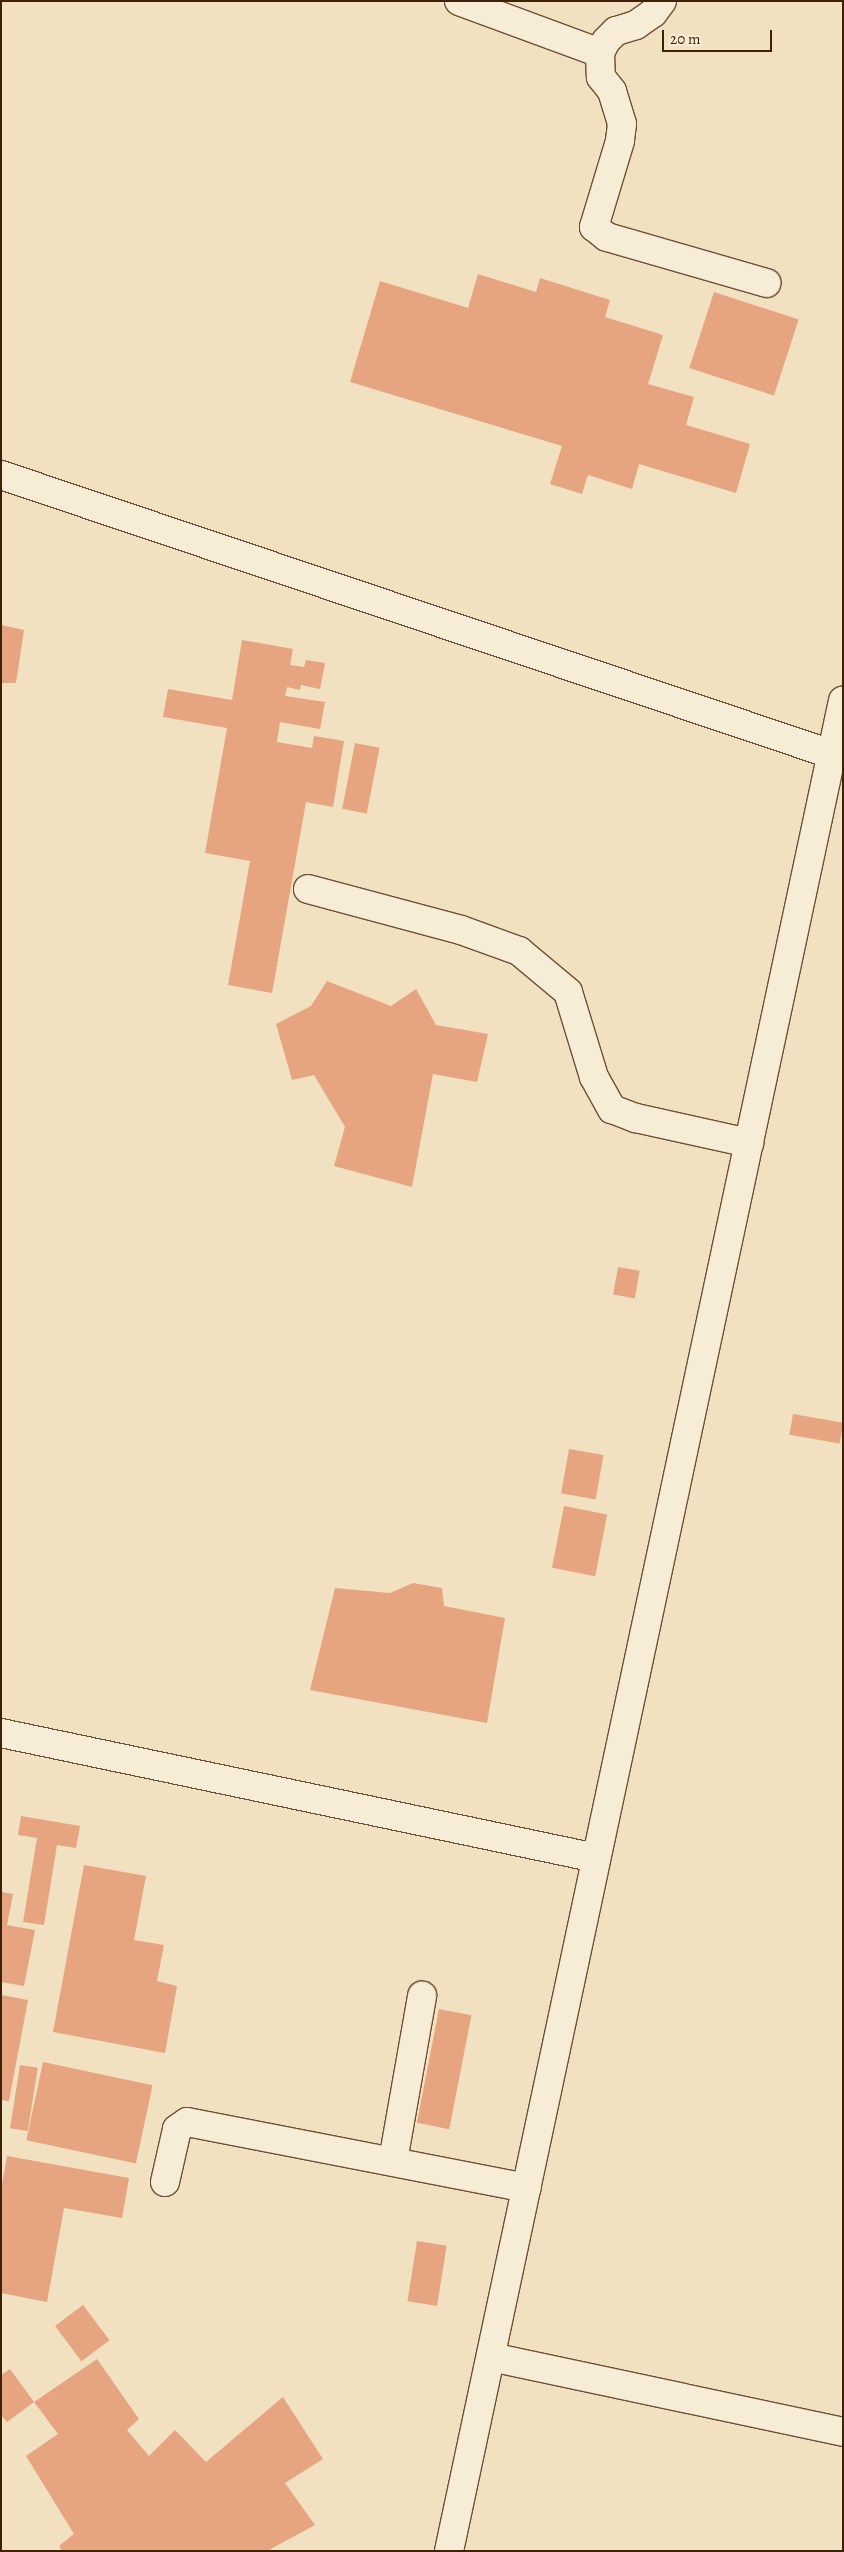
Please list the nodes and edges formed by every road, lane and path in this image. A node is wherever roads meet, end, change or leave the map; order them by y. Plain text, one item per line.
1 (459, 1) edge
2 (662, 1) edge
3 (600, 53) junction
4 (766, 283) dead end
5 (1, 475) edge
6 (843, 700) edge
7 (831, 754) junction
8 (308, 889) dead end
9 (749, 1143) junction
10 (1, 1733) edge
11 (596, 1858) junction
12 (422, 1996) dead end
13 (393, 2161) junction
14 (165, 2182) dead end
15 (527, 2188) junction
16 (491, 2357) junction
17 (843, 2432) edge
18 (450, 2551) edge

1 - 3 street
2 - 3 street
3 - 4 street
5 - 7 street
6 - 7 street
7 - 9 street
8 - 9 street
9 - 11 street
10 - 11 street
11 - 15 street
12 - 13 street
13 - 14 street
13 - 15 street
15 - 16 street
16 - 17 street
16 - 18 street

